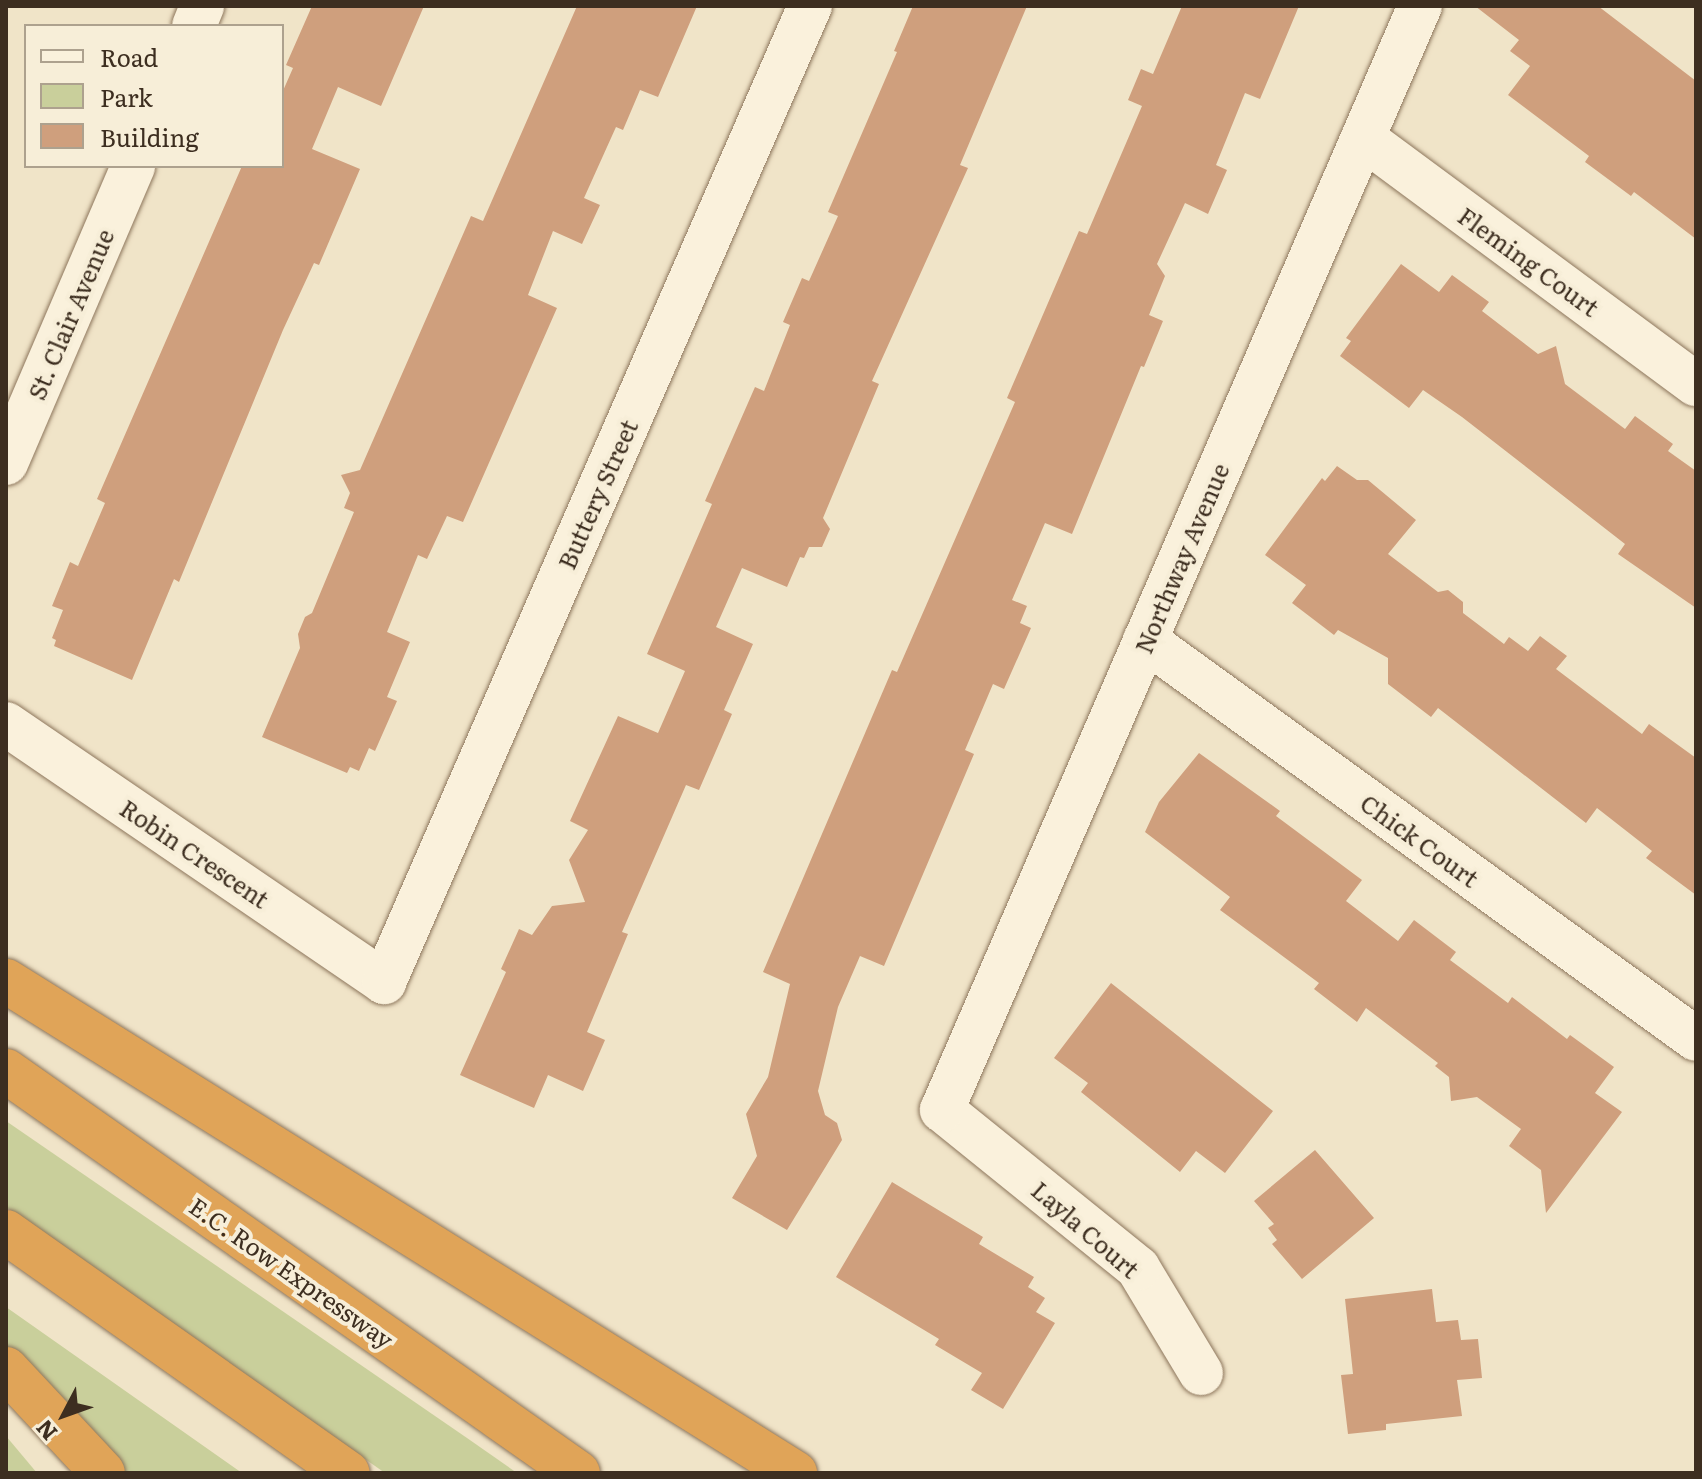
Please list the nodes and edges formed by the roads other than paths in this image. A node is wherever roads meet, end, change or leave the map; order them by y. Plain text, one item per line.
1 (810, 6) edge
2 (1420, 6) edge
3 (1363, 138) junction
4 (132, 168) edge
5 (1696, 384) edge
6 (6, 463) edge
7 (1145, 640) junction
8 (6, 724) edge
9 (6, 981) edge
10 (384, 982) joint
11 (1696, 1039) edge
12 (6, 1071) edge
13 (942, 1110) joint
14 (6, 1232) edge
15 (6, 1369) edge
16 (1201, 1373) dead end
17 (103, 1473) edge
18 (348, 1473) edge
19 (578, 1473) edge
20 (795, 1473) edge

1 - 10 street, Buttery Street
2 - 3 street, Northway Avenue
3 - 5 street, Fleming Court
3 - 7 street, Northway Avenue
4 - 6 street, St. Clair Avenue
7 - 11 street, Chick Court
7 - 13 street, Northway Avenue
8 - 10 street, Robin Crescent
9 - 20 highway
12 - 19 highway, E.C. Row Expressway
13 - 16 street, Layla Court
14 - 18 highway
15 - 17 highway

